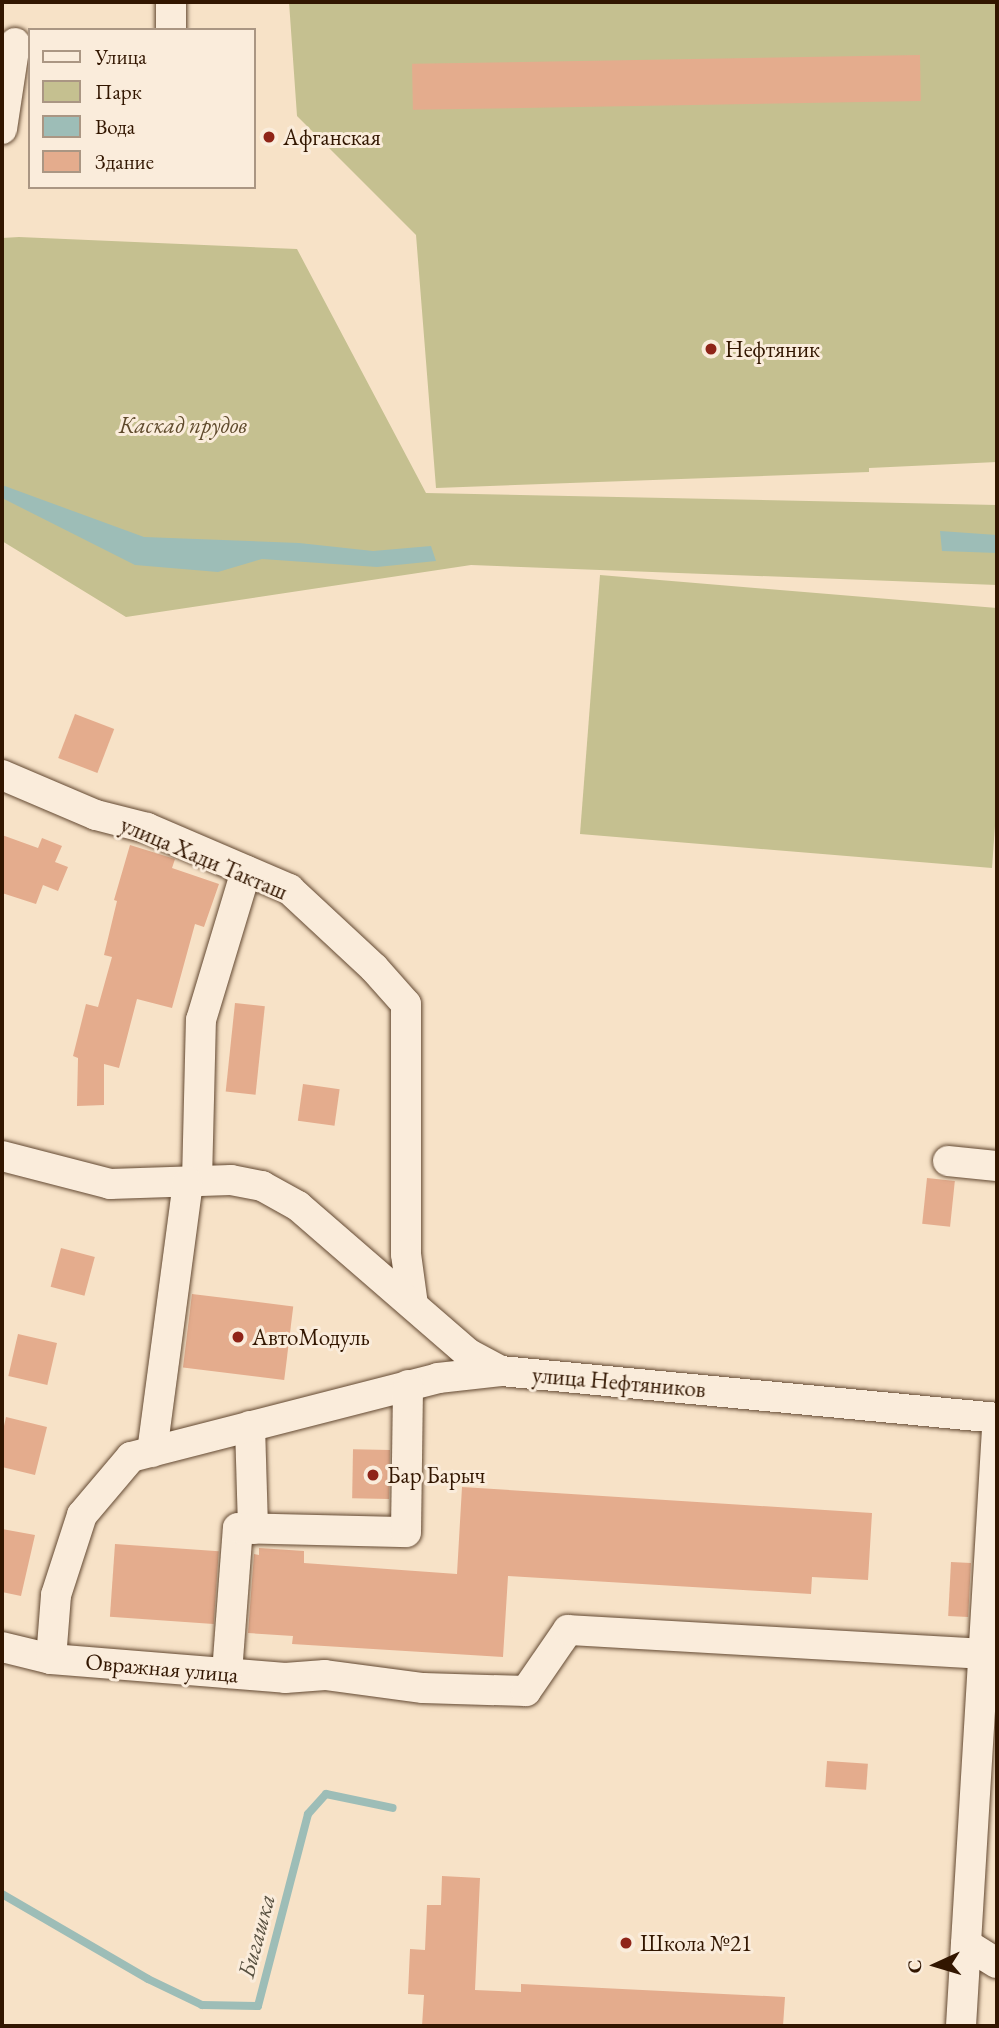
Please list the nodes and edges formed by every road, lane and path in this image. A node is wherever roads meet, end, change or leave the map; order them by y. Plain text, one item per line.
1 (171, 2) edge
2 (172, 28) edge
3 (15, 43) edge
4 (2, 129) edge
5 (2, 775) edge
6 (247, 871) junction
7 (2, 1156) edge
8 (948, 1161) dead end
9 (997, 1166) edge
10 (193, 1182) junction
11 (412, 1305) junction
12 (501, 1371) junction
13 (408, 1385) junction
14 (997, 1418) edge
15 (250, 1426) junction
16 (997, 1429) edge
17 (152, 1452) junction
18 (253, 1529) junction
19 (991, 1608) edge
20 (2, 1647) edge
21 (983, 1654) junction
22 (51, 1659) junction
23 (227, 1673) junction
24 (966, 1944) junction
25 (997, 1963) edge
26 (961, 2026) edge

1 - 2 street
3 - 4 street
5 - 6 street, улица Хади Такташ
6 - 10 street
6 - 11 street, улица Хади Такташ
7 - 10 street, улица Нефтяников
8 - 9 street
10 - 11 street, улица Нефтяников
10 - 17 street
11 - 12 street, улица Нефтяников
12 - 13 street
12 - 14 street, улица Нефтяников
13 - 15 street
13 - 18 street
15 - 17 street
15 - 18 street
16 - 19 street
17 - 22 street
18 - 23 street
19 - 21 street
20 - 22 street, Овражная улица
21 - 23 street, Овражная улица
21 - 24 street
22 - 23 street, Овражная улица
24 - 25 street
24 - 26 street

